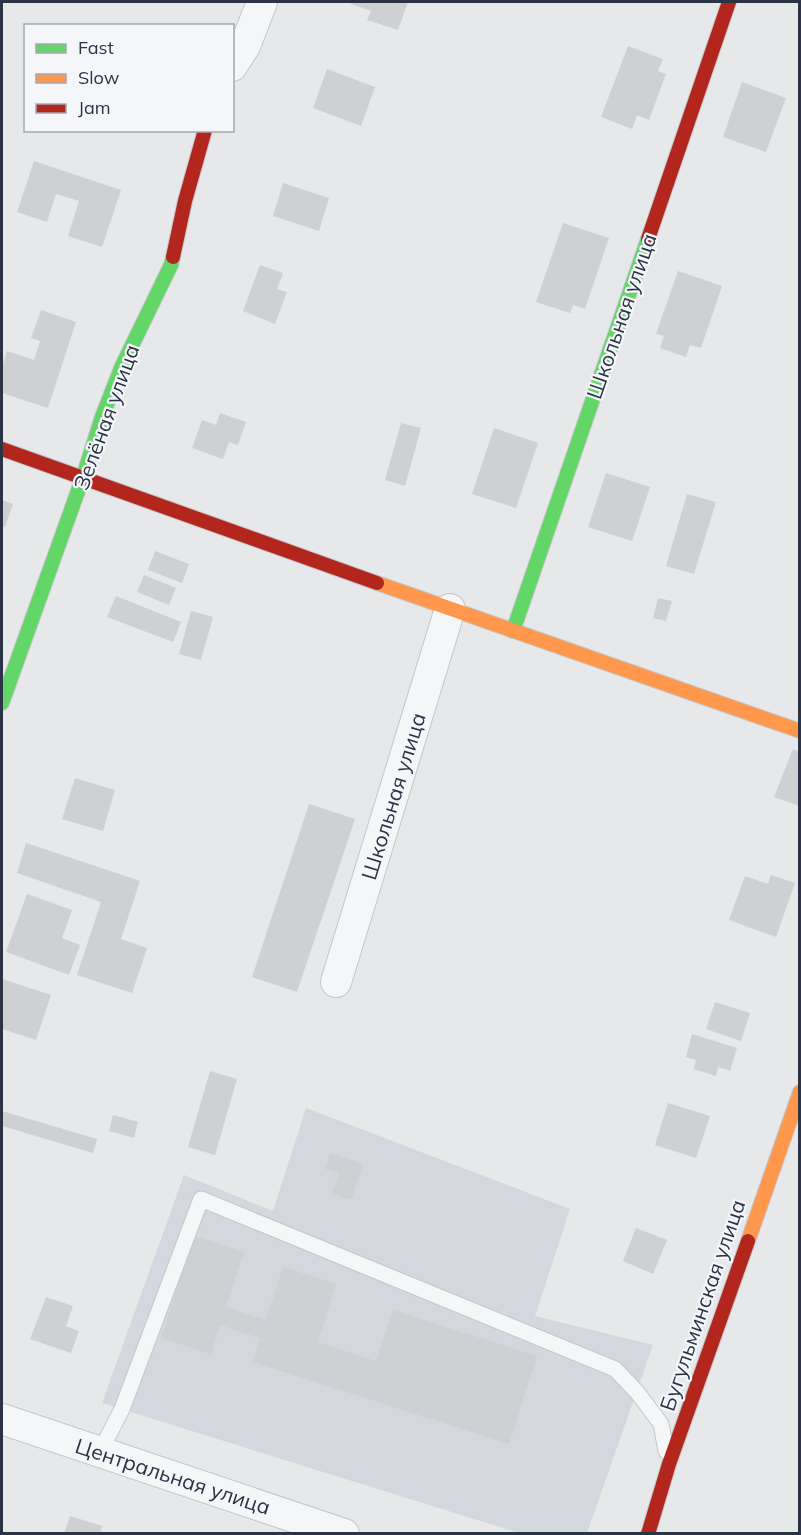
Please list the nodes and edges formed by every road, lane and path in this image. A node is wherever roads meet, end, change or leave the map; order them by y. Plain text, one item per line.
1 (262, 2) edge
2 (729, 2) edge
3 (234, 63) edge
4 (204, 132) edge
5 (2, 449) edge
6 (83, 477) junction
7 (450, 609) junction
8 (513, 631) junction
9 (2, 703) edge
10 (800, 731) edge
11 (336, 982) dead end
12 (800, 1092) edge
13 (2, 1419) edge
14 (100, 1452) junction
15 (669, 1464) junction
16 (344, 1533) edge
17 (648, 1533) edge

1 - 3 street
2 - 8 street, Школьная улица
4 - 6 street, Зелёная улица
5 - 6 street
6 - 7 street
6 - 9 street, Зелёная улица
7 - 8 street
7 - 11 street, Школьная улица
8 - 10 street
12 - 15 street, Бугульминская улица
13 - 14 street, Центральная улица
14 - 15 lane
14 - 16 street, Центральная улица
15 - 17 street, Бугульминская улица

